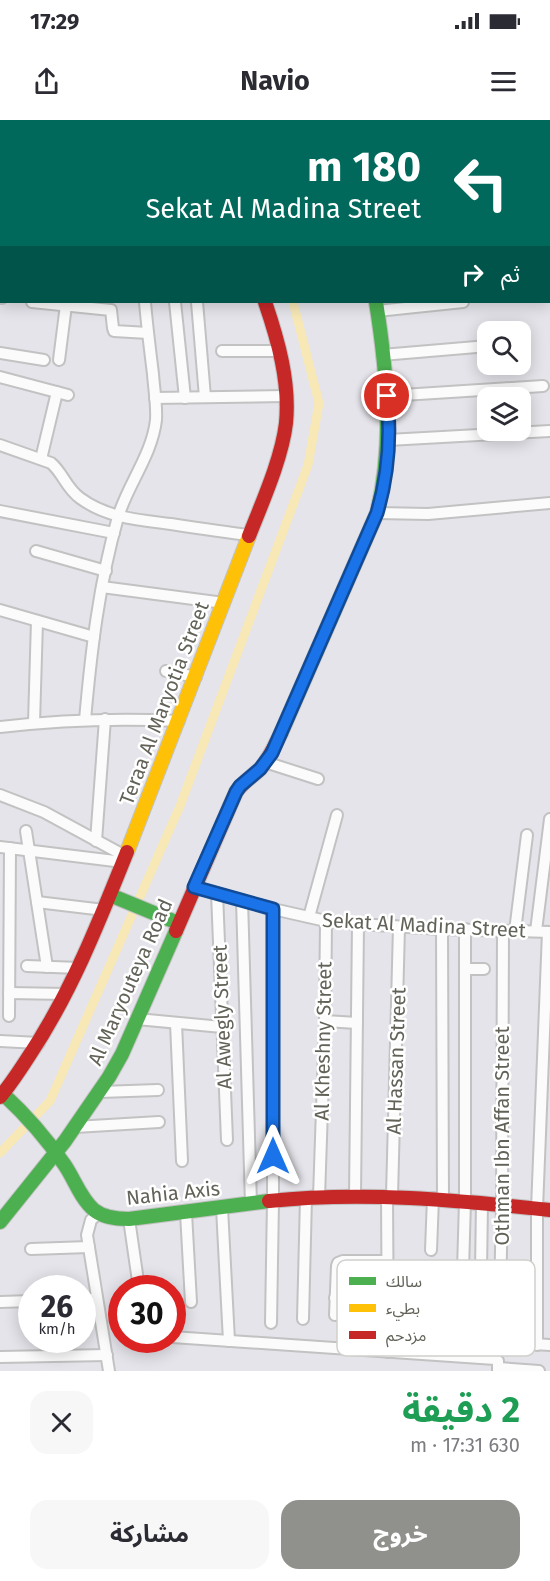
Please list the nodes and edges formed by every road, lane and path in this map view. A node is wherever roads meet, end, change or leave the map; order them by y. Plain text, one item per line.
1 (47, 303) edge
2 (145, 303) edge
3 (174, 303) edge
4 (197, 303) edge
5 (265, 303) edge
6 (441, 303) edge
7 (62, 304) edge
8 (89, 305) edge
9 (376, 306) edge
10 (148, 333) junction
11 (477, 347) edge
12 (222, 351) dead end
13 (278, 351) junction
14 (0, 353) edge
15 (382, 355) junction
16 (44, 360) dead end
17 (59, 360) dead end
18 (0, 377) edge
19 (543, 386) dead end
20 (286, 396) junction
21 (387, 396) junction
22 (205, 397) junction
23 (155, 398) junction
24 (185, 398) junction
25 (550, 431) edge
26 (388, 440) junction
27 (0, 445) edge
28 (41, 459) junction
29 (550, 503) edge
30 (0, 511) edge
31 (377, 513) junction
32 (118, 517) junction
33 (114, 533) junction
34 (249, 535) junction
35 (36, 551) dead end
36 (106, 571) junction
37 (102, 587) junction
38 (224, 603) junction
39 (0, 610) edge
40 (37, 621) junction
41 (94, 637) junction
42 (166, 671) dead end
43 (196, 677) junction
44 (105, 719) junction
45 (85, 720) junction
46 (179, 721) junction
47 (34, 723) junction
48 (0, 727) edge
49 (265, 762) junction
50 (318, 779) dead end
51 (0, 795) edge
52 (337, 815) dead end
53 (550, 819) edge
54 (26, 831) dead end
55 (527, 835) dead end
56 (96, 841) junction
57 (5, 848) edge
58 (30, 851) junction
59 (124, 859) junction
60 (194, 887) junction
61 (217, 893) junction
62 (115, 897) junction
63 (242, 900) junction
64 (38, 902) junction
65 (273, 909) junction
66 (104, 910) junction
67 (309, 917) junction
68 (172, 920) junction
69 (326, 921) junction
70 (357, 924) junction
71 (399, 927) junction
72 (442, 929) junction
73 (465, 929) junction
74 (503, 931) junction
75 (515, 931) junction
76 (536, 932) junction
77 (549, 932) edge
78 (27, 966) dead end
79 (47, 967) junction
80 (79, 968) junction
81 (465, 969) junction
82 (484, 969) dead end
83 (5, 972) edge
84 (9, 993) junction
85 (66, 994) junction
86 (9, 1016) dead end
87 (137, 1019) junction
88 (325, 1021) junction
89 (176, 1023) junction
90 (357, 1023) junction
91 (222, 1027) junction
92 (0, 1041) edge
93 (39, 1043) junction
94 (158, 1090) dead end
95 (100, 1092) junction
96 (4, 1097) edge
97 (159, 1122) dead end
98 (75, 1127) junction
99 (227, 1140) dead end
100 (56, 1152) junction
101 (182, 1161) dead end
102 (355, 1196) junction
103 (389, 1196) junction
104 (312, 1197) junction
105 (438, 1199) junction
106 (273, 1201) junction
107 (465, 1201) junction
108 (483, 1203) junction
109 (251, 1204) junction
110 (502, 1205) junction
111 (222, 1208) junction
112 (544, 1210) edge
113 (99, 1213) junction
114 (186, 1213) junction
115 (129, 1219) junction
116 (0, 1222) edge
117 (89, 1247) junction
118 (32, 1249) dead end
119 (431, 1250) dead end
120 (386, 1260) edge
121 (463, 1260) edge
122 (482, 1260) edge
123 (501, 1260) edge
124 (337, 1266) edge
125 (137, 1275) edge
126 (335, 1298) joint
127 (97, 1299) joint
128 (18, 1301) edge
129 (0, 1302) edge
130 (191, 1302) dead end
131 (335, 1315) dead end
132 (303, 1319) dead end
133 (271, 1323) dead end
134 (186, 1338) edge
135 (229, 1341) junction
136 (537, 1345) joint
137 (550, 1345) edge
138 (337, 1348) edge
139 (106, 1354) junction
140 (449, 1356) edge
141 (0, 1357) edge
142 (498, 1370) edge
143 (109, 1371) edge
144 (539, 1371) edge

1 - 7 street
2 - 10 street
3 - 24 street
4 - 22 street
5 - 13 main road, Teraa Al Maryotia Street
6 - 9 street
7 - 8 street
7 - 17 street
8 - 10 street
9 - 15 main road, Al Maryouteya Road
10 - 23 street
11 - 15 street
12 - 13 street
13 - 20 main road, Teraa Al Maryotia Street
14 - 16 street
15 - 21 main road, Al Maryouteya Road
18 - 28 street
19 - 21 street
20 - 22 street
20 - 34 main road, Teraa Al Maryotia Street
21 - 26 main road, Al Maryouteya Road
22 - 24 street
23 - 24 street
23 - 32 street
25 - 26 street
26 - 31 main road, Al Maryouteya Road
27 - 28 street
28 - 32 street
29 - 31 street
30 - 33 street
31 - 49 main road, Al Maryouteya Road
32 - 33 street
32 - 34 street
33 - 36 street
34 - 38 main road, Teraa Al Maryotia Street
35 - 36 street
36 - 37 street
37 - 38 street
37 - 41 street
38 - 43 main road, Teraa Al Maryotia Street
39 - 40 street
40 - 41 street
40 - 47 street
41 - 45 street
42 - 43 street
43 - 46 main road, Teraa Al Maryotia Street
44 - 45 street
44 - 46 street
44 - 56 street
45 - 47 street
46 - 59 main road, Teraa Al Maryotia Street
47 - 48 street
49 - 50 street
49 - 60 main road, Al Maryouteya Road
51 - 56 street
52 - 67 street
53 - 76 street
54 - 58 street
55 - 75 street
56 - 59 street
57 - 58 street
57 - 83 street
58 - 59 street
58 - 64 street
59 - 62 main road, Teraa Al Maryotia Street
60 - 61 street, Sekat Al Madina Street
60 - 68 main road, Al Maryouteya Road
61 - 63 street, Sekat Al Madina Street
61 - 91 street, Al Awegly Street
62 - 66 main road, Teraa Al Maryotia Street
62 - 68 main road
63 - 65 street, Sekat Al Madina Street
63 - 109 street
64 - 66 street
64 - 79 street
65 - 67 street, Sekat Al Madina Street
65 - 106 street
66 - 80 main road, Teraa Al Maryotia Street
67 - 69 street, Sekat Al Madina Street
68 - 87 main road, Al Maryouteya Road
69 - 70 street, Sekat Al Madina Street
69 - 88 street, Al Kheshny Street
70 - 71 street, Sekat Al Madina Street
70 - 90 street
71 - 72 street, Sekat Al Madina Street
71 - 103 street, Al Hassan Street
72 - 73 street, Sekat Al Madina Street
72 - 105 street
73 - 74 street, Sekat Al Madina Street
73 - 81 street
74 - 75 street, Sekat Al Madina Street
74 - 110 street, Othman Ibn Affan Street
75 - 76 street, Sekat Al Madina Street
76 - 77 street, Sekat Al Madina Street
77 - 112 street
78 - 79 street
79 - 80 street
80 - 85 main road, Teraa Al Maryotia Street
81 - 82 street
81 - 107 street
83 - 84 street
84 - 85 street
84 - 86 street
85 - 93 main road, Teraa Al Maryotia Street
87 - 89 street
87 - 95 main road, Al Maryouteya Road
88 - 90 street
88 - 104 street, Al Kheshny Street
89 - 91 street
89 - 101 street
90 - 102 street
91 - 99 street, Al Awegly Street
92 - 93 street
93 - 96 main road, Teraa Al Maryotia Street
94 - 95 street
95 - 98 main road, Al Maryouteya Road
96 - 100 main road, Nahia Axis
97 - 98 street
98 - 100 main road, Al Maryouteya Road
100 - 113 main road, Nahia Axis
100 - 116 main road, Al Maryouteya Road
102 - 103 main road, Nahia Axis
102 - 104 main road, Nahia Axis
103 - 105 main road, Nahia Axis
103 - 120 street, Al Hassan Street
104 - 106 main road, Nahia Axis
104 - 132 street, Al Kheshny Street
105 - 107 main road, Nahia Axis
105 - 119 street
106 - 109 main road, Nahia Axis
106 - 133 street
107 - 108 main road, Nahia Axis
107 - 121 street
108 - 110 main road, Nahia Axis
108 - 122 street
109 - 111 main road, Nahia Axis
110 - 112 main road, Nahia Axis
110 - 123 street, Othman Ibn Affan Street
111 - 114 main road, Nahia Axis
111 - 135 street
112 - 136 street
113 - 115 main road, Nahia Axis
113 - 117 street
114 - 115 main road, Nahia Axis
114 - 130 street
115 - 125 street
117 - 118 street
117 - 127 street
124 - 126 street
126 - 131 street
127 - 139 street
128 - 129 street
134 - 135 street
135 - 138 street
136 - 137 street
139 - 141 street
139 - 143 street
140 - 142 street
142 - 144 street

